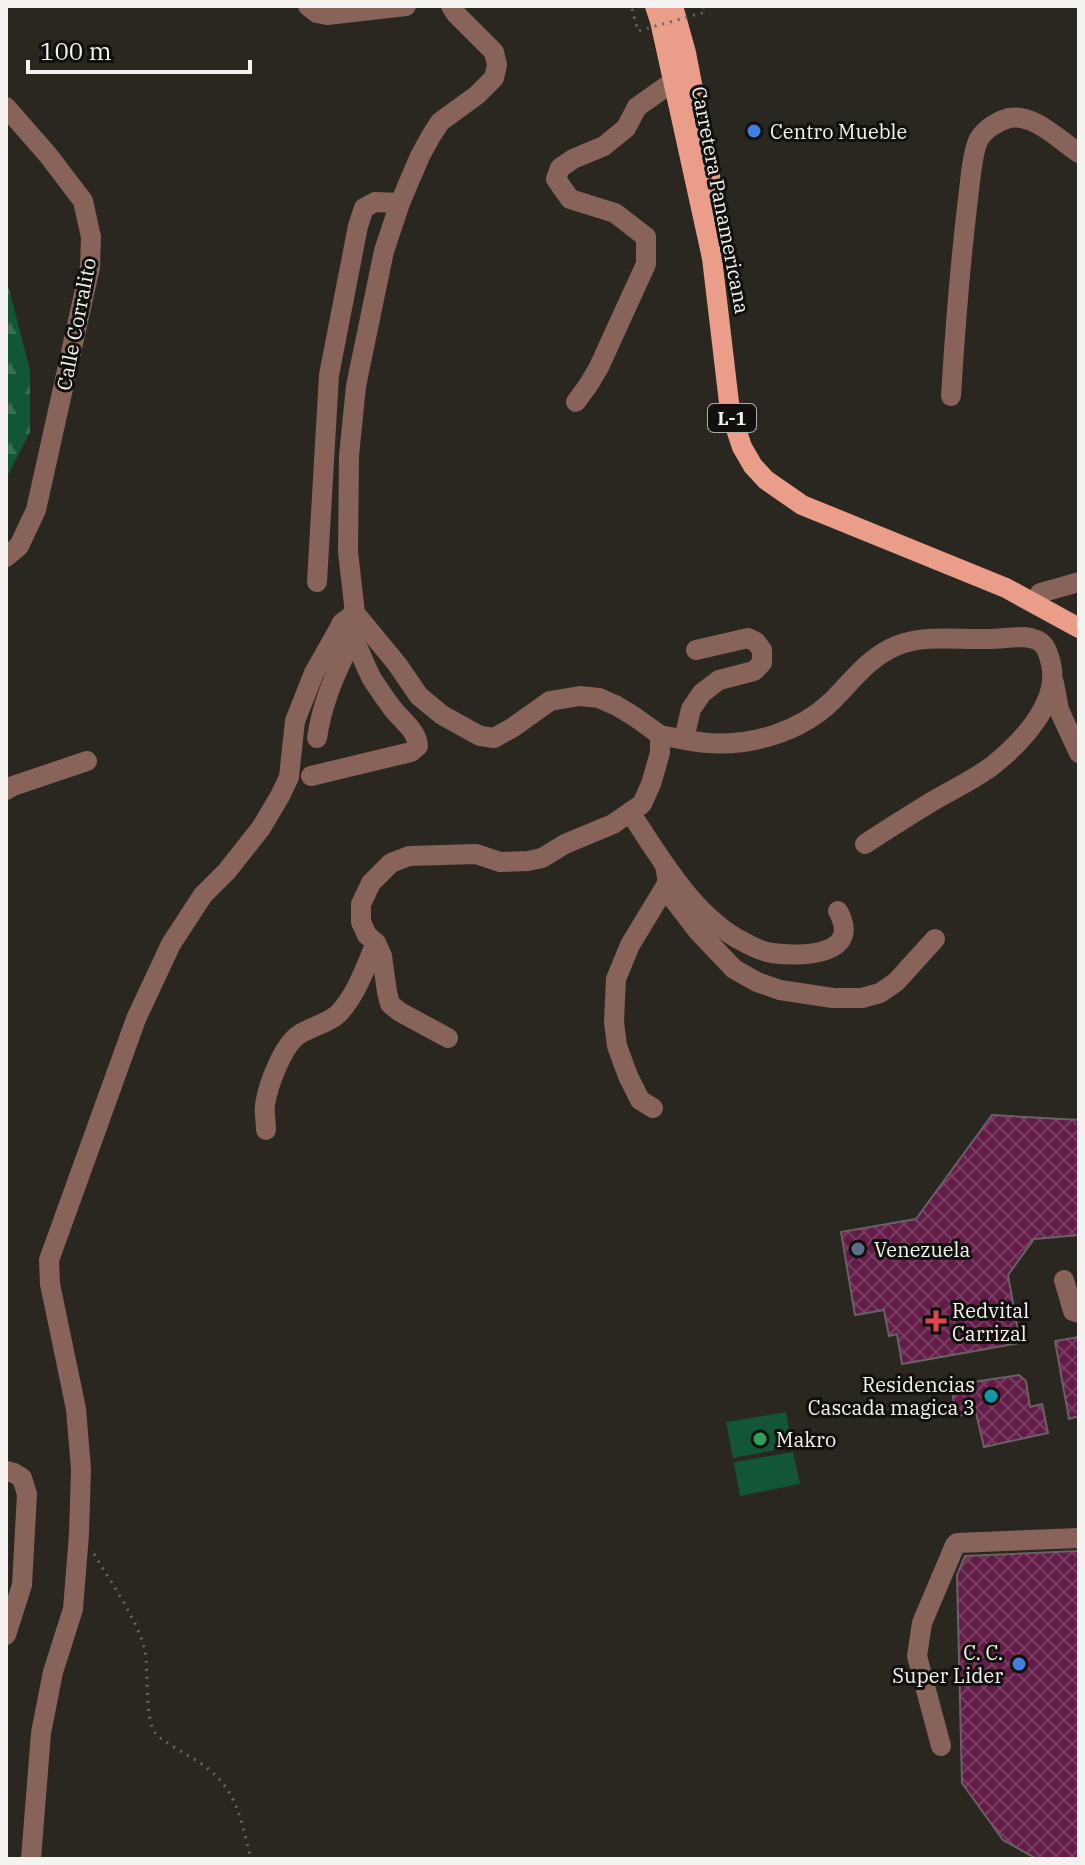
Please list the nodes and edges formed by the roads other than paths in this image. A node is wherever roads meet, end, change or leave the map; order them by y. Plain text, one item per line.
1 (308, 6) edge
2 (406, 6) edge
3 (451, 6) edge
4 (655, 6) edge
5 (673, 6) edge
6 (684, 6) edge
7 (686, 53) junction
8 (674, 81) junction
9 (6, 107) edge
10 (1079, 153) edge
11 (400, 203) junction
12 (951, 396) dead end
13 (576, 402) dead end
14 (6, 557) edge
15 (317, 582) dead end
16 (1079, 582) edge
17 (1040, 593) junction
18 (1079, 614) edge
19 (350, 625) junction
20 (1079, 628) edge
21 (696, 650) dead end
22 (1053, 679) junction
23 (660, 735) junction
24 (317, 738) dead end
25 (684, 739) junction
26 (1079, 753) edge
27 (87, 761) dead end
28 (311, 776) dead end
29 (6, 790) edge
30 (630, 812) junction
31 (865, 844) dead end
32 (666, 874) junction
33 (838, 911) dead end
34 (935, 939) dead end
35 (376, 943) junction
36 (448, 1038) dead end
37 (653, 1108) dead end
38 (266, 1130) dead end
39 (1064, 1280) dead end
40 (1079, 1313) edge
41 (6, 1471) edge
42 (1079, 1538) edge
43 (6, 1635) edge
44 (941, 1746) dead end
45 (31, 1859) edge

1 - 2 street
3 - 11 street
4 - 8 main road, Carretera Panamericana / L-1
5 - 7 main road, Carretera Panamericana / L-1
6 - 7 street
7 - 17 main road, Carretera Panamericana / L-1
8 - 13 street
8 - 20 main road, Carretera Panamericana / L-1
9 - 14 street, Calle Corralito
10 - 12 street
11 - 15 street
11 - 19 street
16 - 17 street
17 - 18 main road, Carretera Panamericana / L-1
19 - 23 street
19 - 24 street
19 - 28 street
19 - 45 street
21 - 25 street
22 - 25 street
22 - 26 street
22 - 31 street
23 - 25 street
23 - 30 street
27 - 29 street
30 - 32 street
30 - 35 street
32 - 33 street
32 - 34 street
32 - 37 street
35 - 36 street
35 - 38 street
39 - 40 street
41 - 43 street
42 - 44 street

